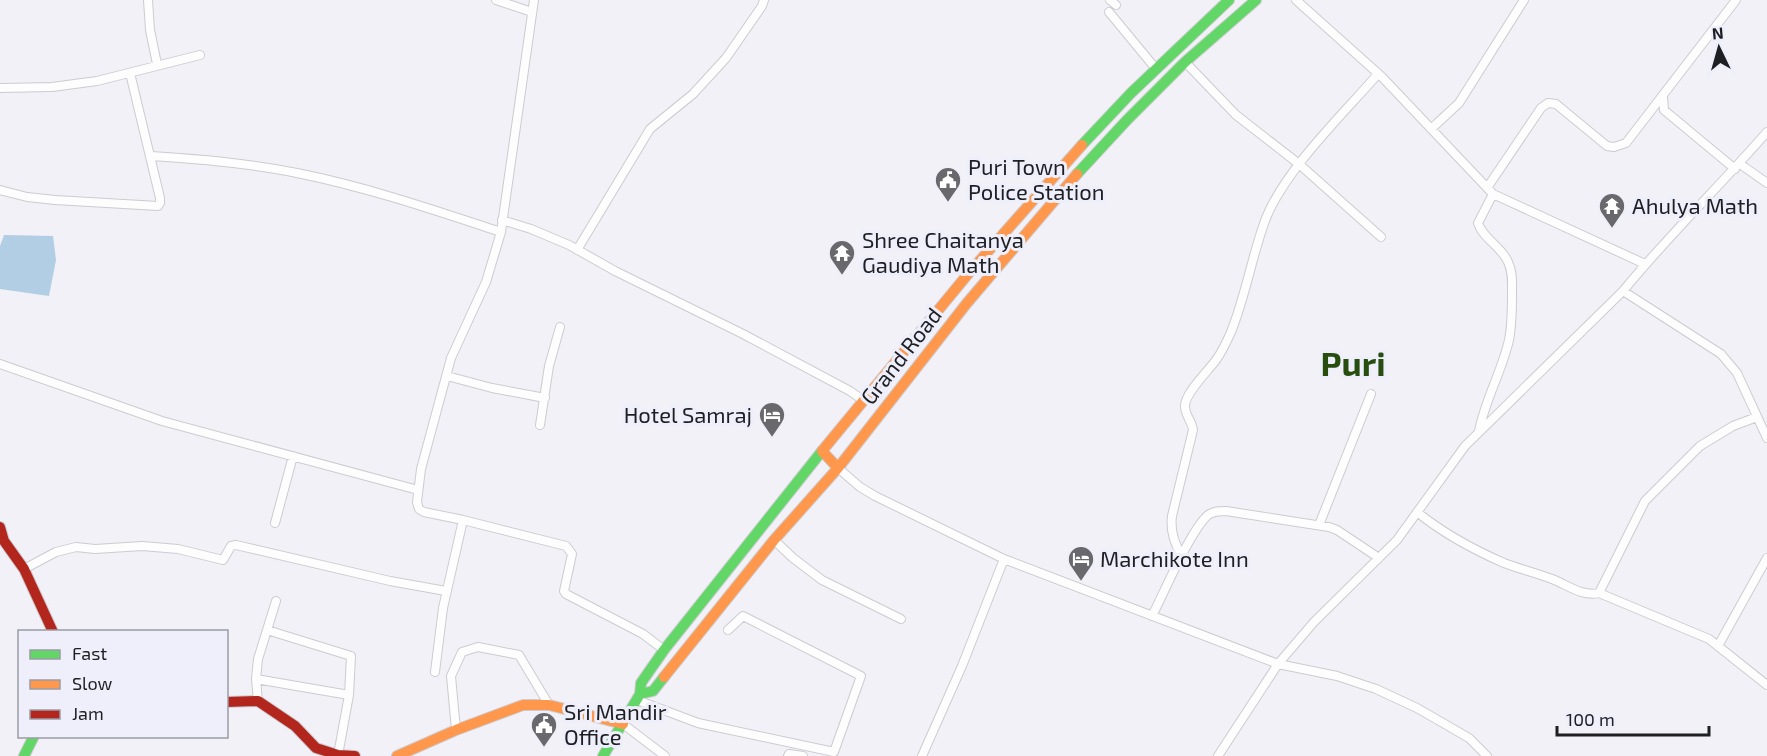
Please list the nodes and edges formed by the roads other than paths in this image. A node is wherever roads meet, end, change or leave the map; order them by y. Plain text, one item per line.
1 (148, 0) edge
2 (496, 0) edge
3 (534, 0) edge
4 (764, 0) edge
5 (1229, 0) edge
6 (1256, 0) edge
7 (1296, 0) edge
8 (1524, 0) edge
9 (1736, 0) edge
10 (1112, 6) edge
11 (532, 12) junction
12 (200, 55) dead end
13 (1185, 62) junction
14 (157, 64) junction
15 (1156, 69) junction
16 (130, 73) junction
17 (1378, 74) junction
18 (0, 88) edge
19 (1663, 97) junction
20 (1431, 129) junction
21 (1767, 132) edge
22 (151, 156) junction
23 (1299, 164) junction
24 (1738, 166) junction
25 (1767, 183) edge
26 (0, 190) edge
27 (1490, 191) junction
28 (502, 220) junction
29 (501, 232) junction
30 (1381, 237) dead end
31 (578, 250) junction
32 (1645, 264) junction
33 (1623, 291) junction
34 (560, 327) dead end
35 (0, 364) edge
36 (447, 376) junction
37 (1371, 394) dead end
38 (545, 398) junction
39 (864, 401) junction
40 (1757, 417) junction
41 (540, 425) dead end
42 (1478, 433) junction
43 (1767, 438) edge
44 (822, 451) junction
45 (293, 456) junction
46 (838, 468) junction
47 (418, 490) junction
48 (1417, 512) junction
49 (463, 520) junction
50 (275, 523) dead end
51 (1318, 525) junction
52 (0, 527) edge
53 (774, 540) junction
54 (2, 541) edge
55 (1182, 558) junction
56 (1379, 558) junction
57 (1767, 558) edge
58 (1004, 559) junction
59 (24, 569) junction
60 (446, 591) junction
61 (1599, 593) junction
62 (276, 601) dead end
63 (1152, 616) junction
64 (901, 620) dead end
65 (52, 630) edge
66 (267, 630) junction
67 (728, 630) dead end
68 (1718, 646) junction
69 (664, 650) junction
70 (1278, 664) junction
71 (435, 672) dead end
72 (256, 679) junction
73 (1767, 685) edge
74 (349, 694) junction
75 (639, 697) junction
76 (258, 700) junction
77 (228, 702) edge
78 (549, 705) junction
79 (623, 724) junction
80 (456, 730) junction
81 (33, 738) edge
82 (338, 755) edge
83 (24, 756) edge
84 (355, 756) edge
85 (398, 756) edge
86 (603, 756) edge
87 (665, 756) edge
88 (788, 756) edge
89 (803, 756) edge
90 (922, 756) edge
91 (1218, 756) edge
92 (1487, 756) edge

1 - 14 street
2 - 11 street
3 - 11 street
4 - 31 street
5 - 15 main road, Grand Road
6 - 13 main road, Grand Road
7 - 17 street
8 - 20 street
9 - 19 street
10 - 15 street
11 - 28 street
12 - 14 street
13 - 23 street
13 - 46 main road, Grand Road
14 - 16 street
15 - 39 main road, Grand Road
16 - 18 street
16 - 22 street
17 - 20 street
17 - 23 street
19 - 24 street
19 - 27 street
20 - 27 street
21 - 24 street
22 - 26 street
22 - 29 street
23 - 30 street
23 - 55 street
24 - 25 street
24 - 32 street
27 - 32 street
27 - 42 street
28 - 29 street
28 - 31 street
29 - 36 street
31 - 39 street
32 - 33 street
33 - 40 street
33 - 42 street
34 - 38 street
35 - 45 street
36 - 38 street
36 - 47 street
37 - 51 street
38 - 41 street
39 - 44 main road, Grand Road
40 - 43 street
40 - 61 street
42 - 48 street
44 - 46 main road
44 - 69 main road, Grand Road
45 - 47 street
45 - 50 street
46 - 53 main road, Grand Road
46 - 58 street
47 - 49 street
48 - 56 street
48 - 61 street
49 - 60 street
49 - 69 street
51 - 55 street
51 - 56 street
52 - 54 main road
53 - 64 street
53 - 75 main road, Grand Road
54 - 59 main road
55 - 63 street
56 - 70 street
57 - 68 street
58 - 63 street
58 - 90 street
59 - 60 street
59 - 65 main road
60 - 71 street
61 - 68 street
62 - 66 street
63 - 70 street
66 - 72 street
66 - 74 street
67 - 75 street
68 - 73 street
69 - 75 main road, Grand Road
70 - 91 street
70 - 92 street
72 - 74 street
72 - 76 street
74 - 82 street
75 - 79 main road, Grand Road
76 - 77 main road
76 - 82 main road
78 - 79 main road
78 - 80 main road
78 - 80 street
79 - 86 main road, Grand Road
79 - 87 street
80 - 85 main road
81 - 83 main road
82 - 84 main road
88 - 89 street

